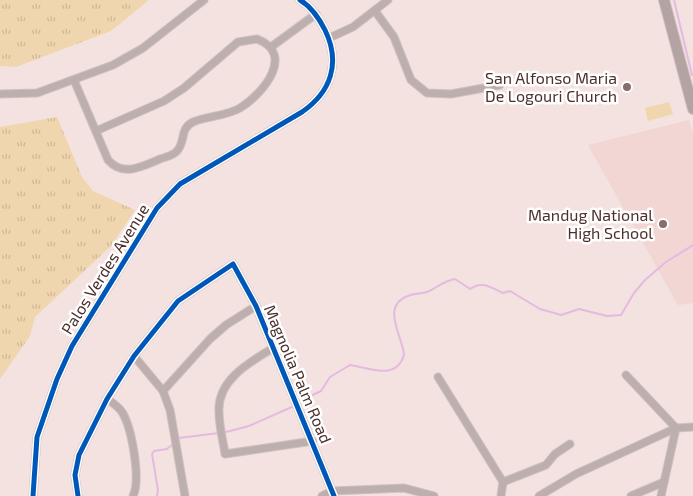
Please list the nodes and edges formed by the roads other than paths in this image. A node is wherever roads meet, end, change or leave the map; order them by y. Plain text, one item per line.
1 (204, 0) edge
2 (300, 0) edge
3 (388, 0) edge
4 (664, 0) edge
5 (375, 11) junction
6 (316, 14) junction
7 (329, 38) junction
8 (270, 47) junction
9 (689, 79) edge
10 (74, 80) junction
11 (500, 85) dead end
12 (0, 94) edge
13 (693, 109) edge
14 (96, 131) junction
15 (256, 306) junction
16 (274, 348) junction
17 (134, 356) junction
18 (626, 375) dead end
19 (438, 377) dead end
20 (163, 391) junction
21 (107, 399) junction
22 (693, 427) edge
23 (676, 428) junction
24 (313, 441) junction
25 (570, 444) dead end
26 (503, 482) junction
27 (664, 482) junction
28 (333, 493) edge
29 (33, 496) edge
30 (78, 496) edge
31 (133, 496) edge
32 (185, 496) edge
33 (322, 496) edge
34 (434, 496) edge
35 (501, 496) edge
36 (539, 496) edge
37 (631, 496) edge
38 (661, 496) edge

1 - 10 street
2 - 6 street, Palos Verdes Avenue
3 - 5 street
4 - 9 main road
5 - 7 street
5 - 11 street
6 - 7 street, Palos Verdes Avenue
6 - 8 street
7 - 29 street, Palos Verdes Avenue
8 - 14 street
8 - 14 street
9 - 13 main road
10 - 12 street
10 - 14 street
15 - 16 street, Magnolia Palm Road
15 - 17 street, Magnolia Palm Road
15 - 20 street
16 - 24 street, Magnolia Palm Road
16 - 24 street
17 - 20 street
17 - 21 street
18 - 23 street
19 - 26 street
20 - 32 street
21 - 30 street
21 - 31 street
22 - 23 street
23 - 27 street
23 - 36 street
24 - 28 street, Magnolia Palm Road
25 - 26 street
26 - 35 street
27 - 37 street
27 - 38 street
28 - 33 street
28 - 34 street

